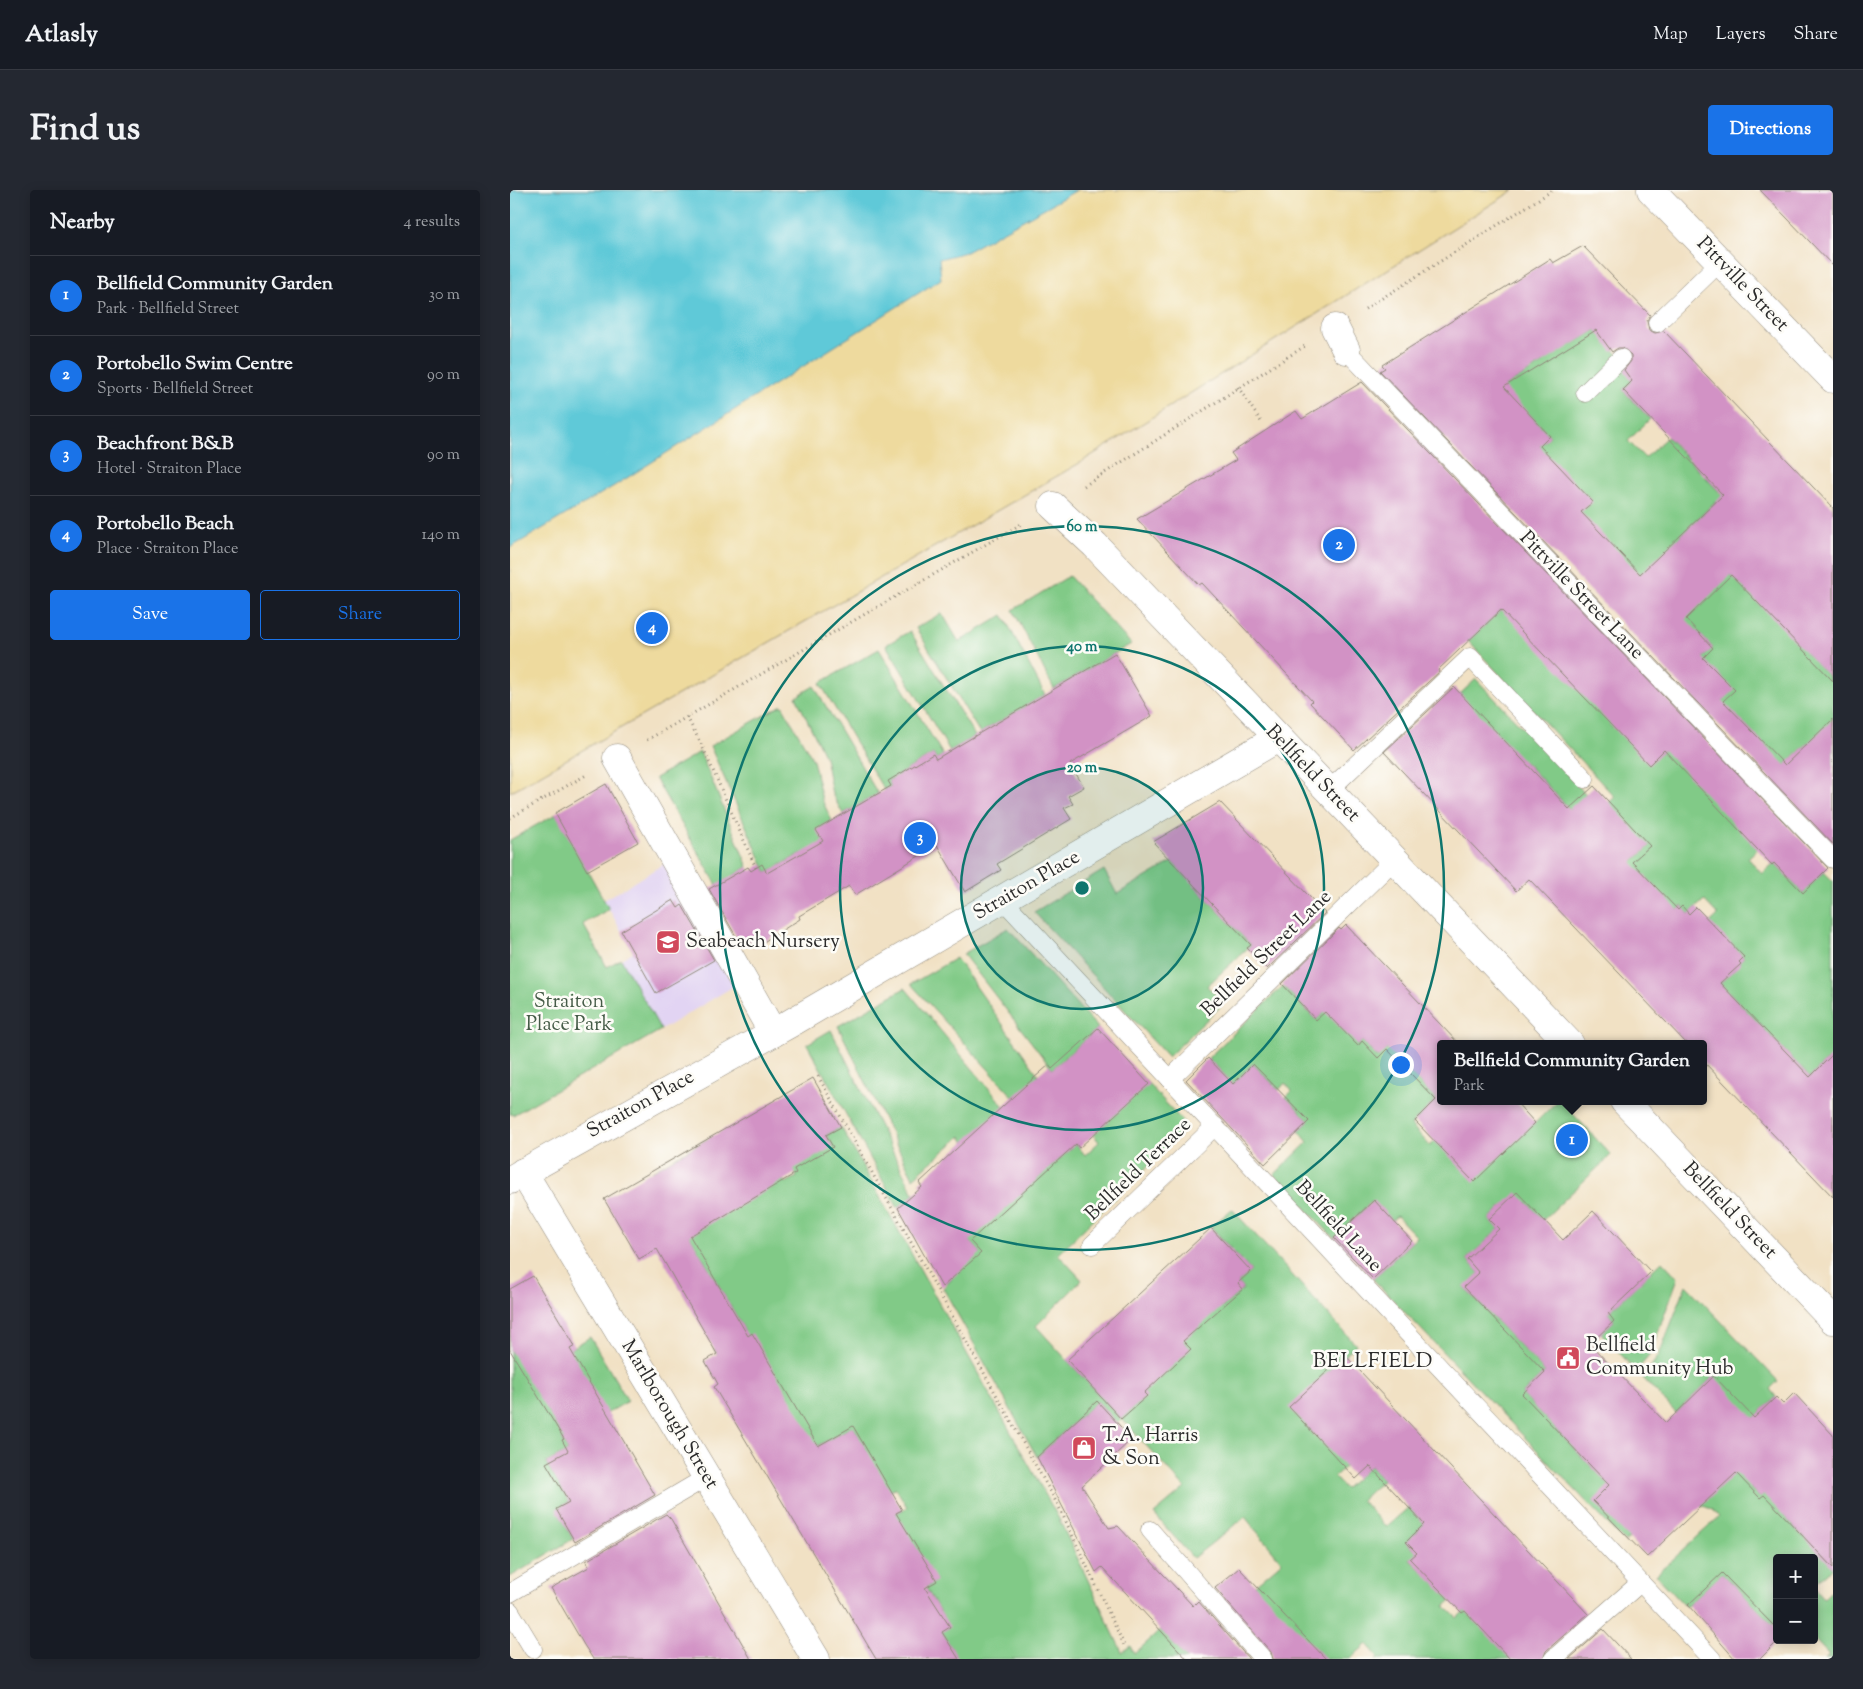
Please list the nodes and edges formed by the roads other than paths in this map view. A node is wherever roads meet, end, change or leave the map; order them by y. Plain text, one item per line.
1 (1651, 190) edge
2 (1720, 262) junction
3 (1657, 323) dead end
4 (1341, 339) dead end
5 (1621, 358) dead end
6 (1833, 379) edge
7 (1585, 392) dead end
8 (1053, 506) dead end
9 (1278, 738) junction
10 (617, 758) dead end
11 (1585, 780) dead end
12 (1328, 791) junction
13 (1833, 859) edge
14 (1394, 860) junction
15 (1003, 900) junction
16 (773, 1032) junction
17 (1566, 1040) edge
18 (1170, 1079) junction
19 (1628, 1105) edge
20 (1215, 1126) junction
21 (516, 1176) edge
22 (1092, 1245) dead end
23 (1833, 1320) edge
24 (707, 1477) junction
25 (1150, 1530) dead end
26 (1640, 1583) junction
27 (510, 1593) edge
28 (510, 1611) edge
29 (533, 1649) dead end
30 (816, 1659) edge
31 (1263, 1659) edge
32 (1553, 1659) edge
33 (1712, 1659) edge

1 - 2 street, Pittville Street
2 - 3 lane
2 - 6 street, Pittville Street
4 - 13 lane, Pittville Street Lane
5 - 7 lane
8 - 9 street, Bellfield Street
9 - 12 street, Bellfield Street
9 - 15 street, Straiton Place
10 - 16 street
11 - 12 lane
12 - 14 street, Bellfield Street
14 - 17 street, Bellfield Street
14 - 18 lane, Bellfield Street Lane
15 - 16 street, Straiton Place
15 - 18 lane, Bellfield Lane
16 - 21 street, Straiton Place
18 - 20 lane, Bellfield Lane
19 - 23 street, Bellfield Street
20 - 22 lane, Bellfield Terrace
20 - 26 lane, Bellfield Lane
21 - 24 street, Marlborough Street
24 - 27 lane
24 - 30 street, Marlborough Street
25 - 31 lane
26 - 32 lane
26 - 33 lane, Bellfield Lane
28 - 29 lane

